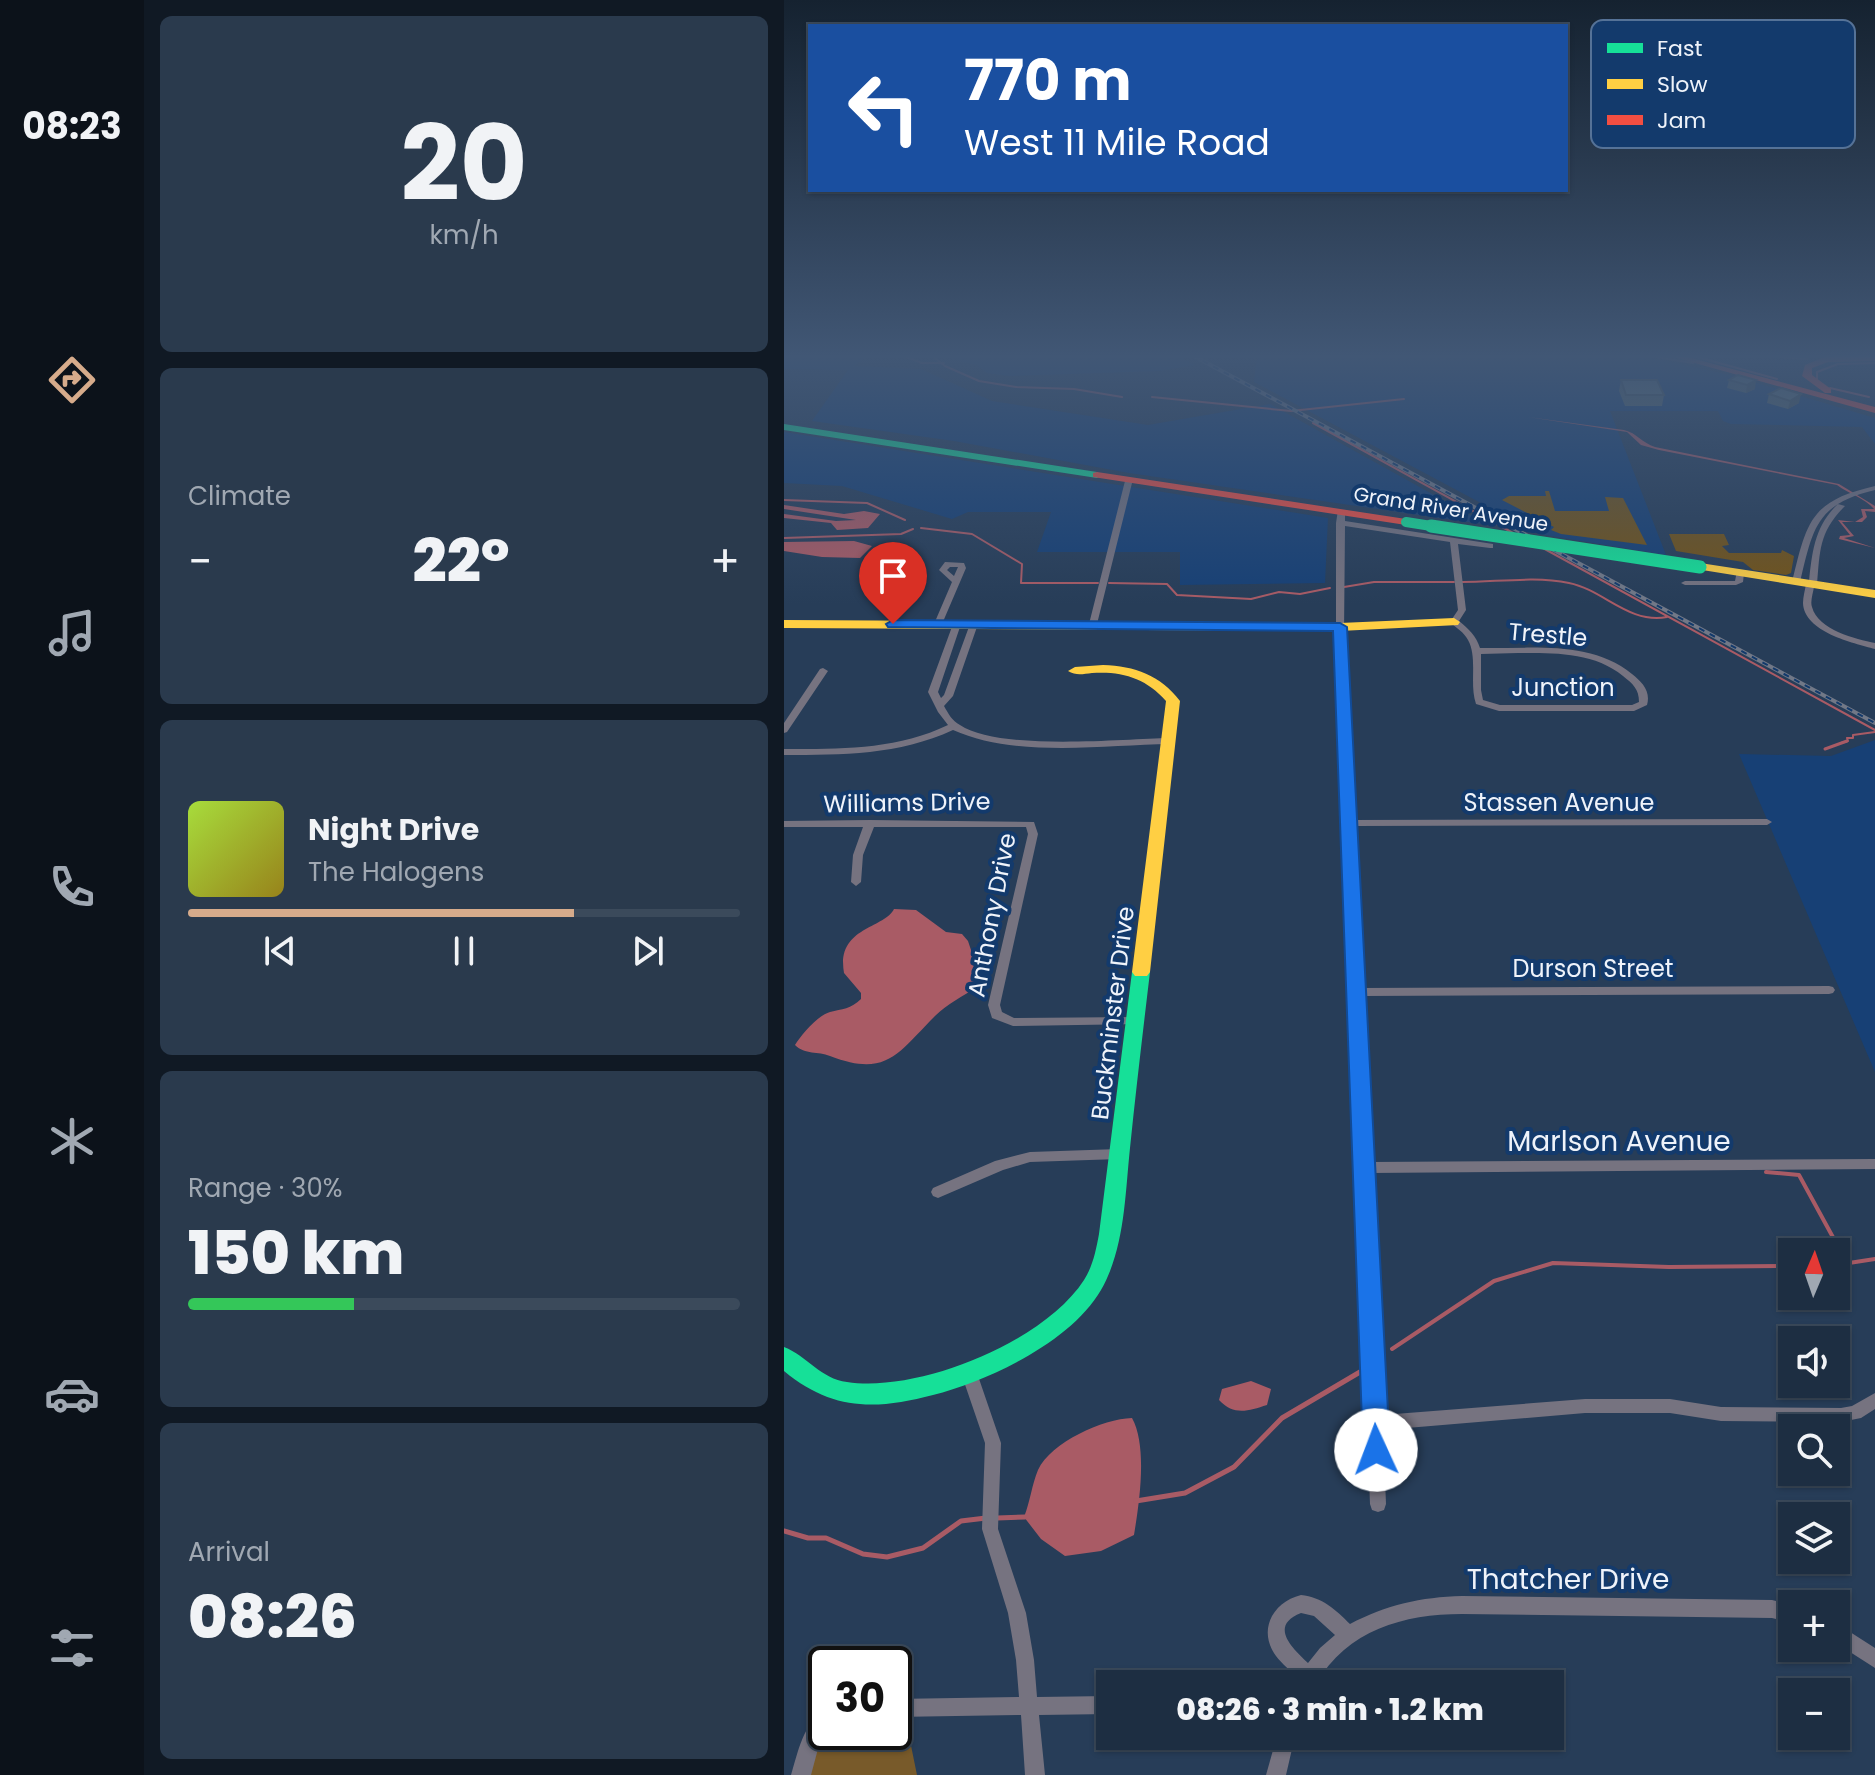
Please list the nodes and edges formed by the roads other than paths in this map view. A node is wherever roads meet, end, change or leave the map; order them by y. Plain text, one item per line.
1 (856, 438) edge
2 (1129, 479) junction
3 (1873, 491) edge
4 (1840, 503) junction
5 (1340, 517) junction
6 (1454, 540) junction
7 (1490, 546) dead end
8 (1740, 573) junction
9 (956, 582) dead end
10 (1685, 583) dead end
11 (1806, 583) junction
12 (1875, 594) edge
13 (1454, 622) junction
14 (784, 624) edge
15 (938, 624) junction
16 (965, 624) junction
17 (1093, 624) junction
18 (1340, 627) junction
19 (1875, 646) edge
20 (1478, 651) junction
21 (943, 661) junction
22 (960, 661) junction
23 (823, 671) dead end
24 (1075, 671) dead end
25 (1644, 699) joint
26 (940, 705) junction
27 (954, 726) junction
28 (784, 730) edge
29 (1170, 741) junction
30 (784, 752) edge
31 (1767, 822) dead end
32 (870, 823) junction
33 (1350, 823) junction
34 (784, 824) edge
35 (1030, 824) joint
36 (856, 882) dead end
37 (1829, 990) dead end
38 (1357, 992) junction
39 (1136, 1021) junction
40 (1119, 1154) junction
41 (1875, 1164) edge
42 (1364, 1168) junction
43 (938, 1192) dead end
44 (784, 1357) edge
45 (968, 1370) junction
46 (1875, 1400) edge
47 (1375, 1423) junction
48 (1378, 1504) dead end
49 (1778, 1612) edge
50 (1348, 1635) junction
51 (1850, 1642) edge
52 (1875, 1659) edge
53 (1300, 1670) edge
54 (1317, 1670) edge
55 (1096, 1705) edge
56 (1029, 1706) junction
57 (912, 1708) edge
58 (808, 1750) edge
59 (1282, 1750) edge
60 (801, 1775) edge
61 (1035, 1775) edge
62 (1276, 1775) edge

1 - 2 main road, Grand River Avenue
2 - 5 main road, Grand River Avenue
2 - 17 street
3 - 4 street
4 - 11 street
4 - 11 street
5 - 6 street
5 - 8 main road, Grand River Avenue, bridge
5 - 18 street
6 - 7 street
6 - 13 street
8 - 10 street
8 - 11 main road, Grand River Avenue
9 - 15 street
11 - 12 main road, Grand River Avenue
11 - 19 street
13 - 18 main road
13 - 20 street
14 - 15 main road
15 - 16 main road
16 - 17 main road
16 - 21 street
16 - 22 street
17 - 18 main road
18 - 33 street
20 - 25 street, Trestle
20 - 25 street, Junction
21 - 22 street
21 - 26 street
22 - 26 street
23 - 28 street
24 - 29 main road, Buckminster Drive
26 - 27 street
27 - 29 street
27 - 30 street
29 - 39 main road, Buckminster Drive
31 - 33 street, Stassen Avenue
32 - 34 street, Williams Drive
32 - 35 street, Williams Drive
32 - 36 street
33 - 38 street
35 - 39 street, Anthony Drive
37 - 38 street, Durson Street
38 - 42 street
39 - 40 main road, Buckminster Drive
40 - 43 street
40 - 45 main road, Buckminster Drive
41 - 42 street, Marlson Avenue
42 - 47 street
44 - 45 main road, Buckminster Drive
45 - 56 street
46 - 47 street
47 - 48 street
49 - 50 street, Thatcher Drive
50 - 53 street, Thatcher Drive
50 - 54 street, Thatcher Drive
51 - 52 street
55 - 56 street
56 - 57 street
56 - 61 street
58 - 60 street
59 - 62 street

